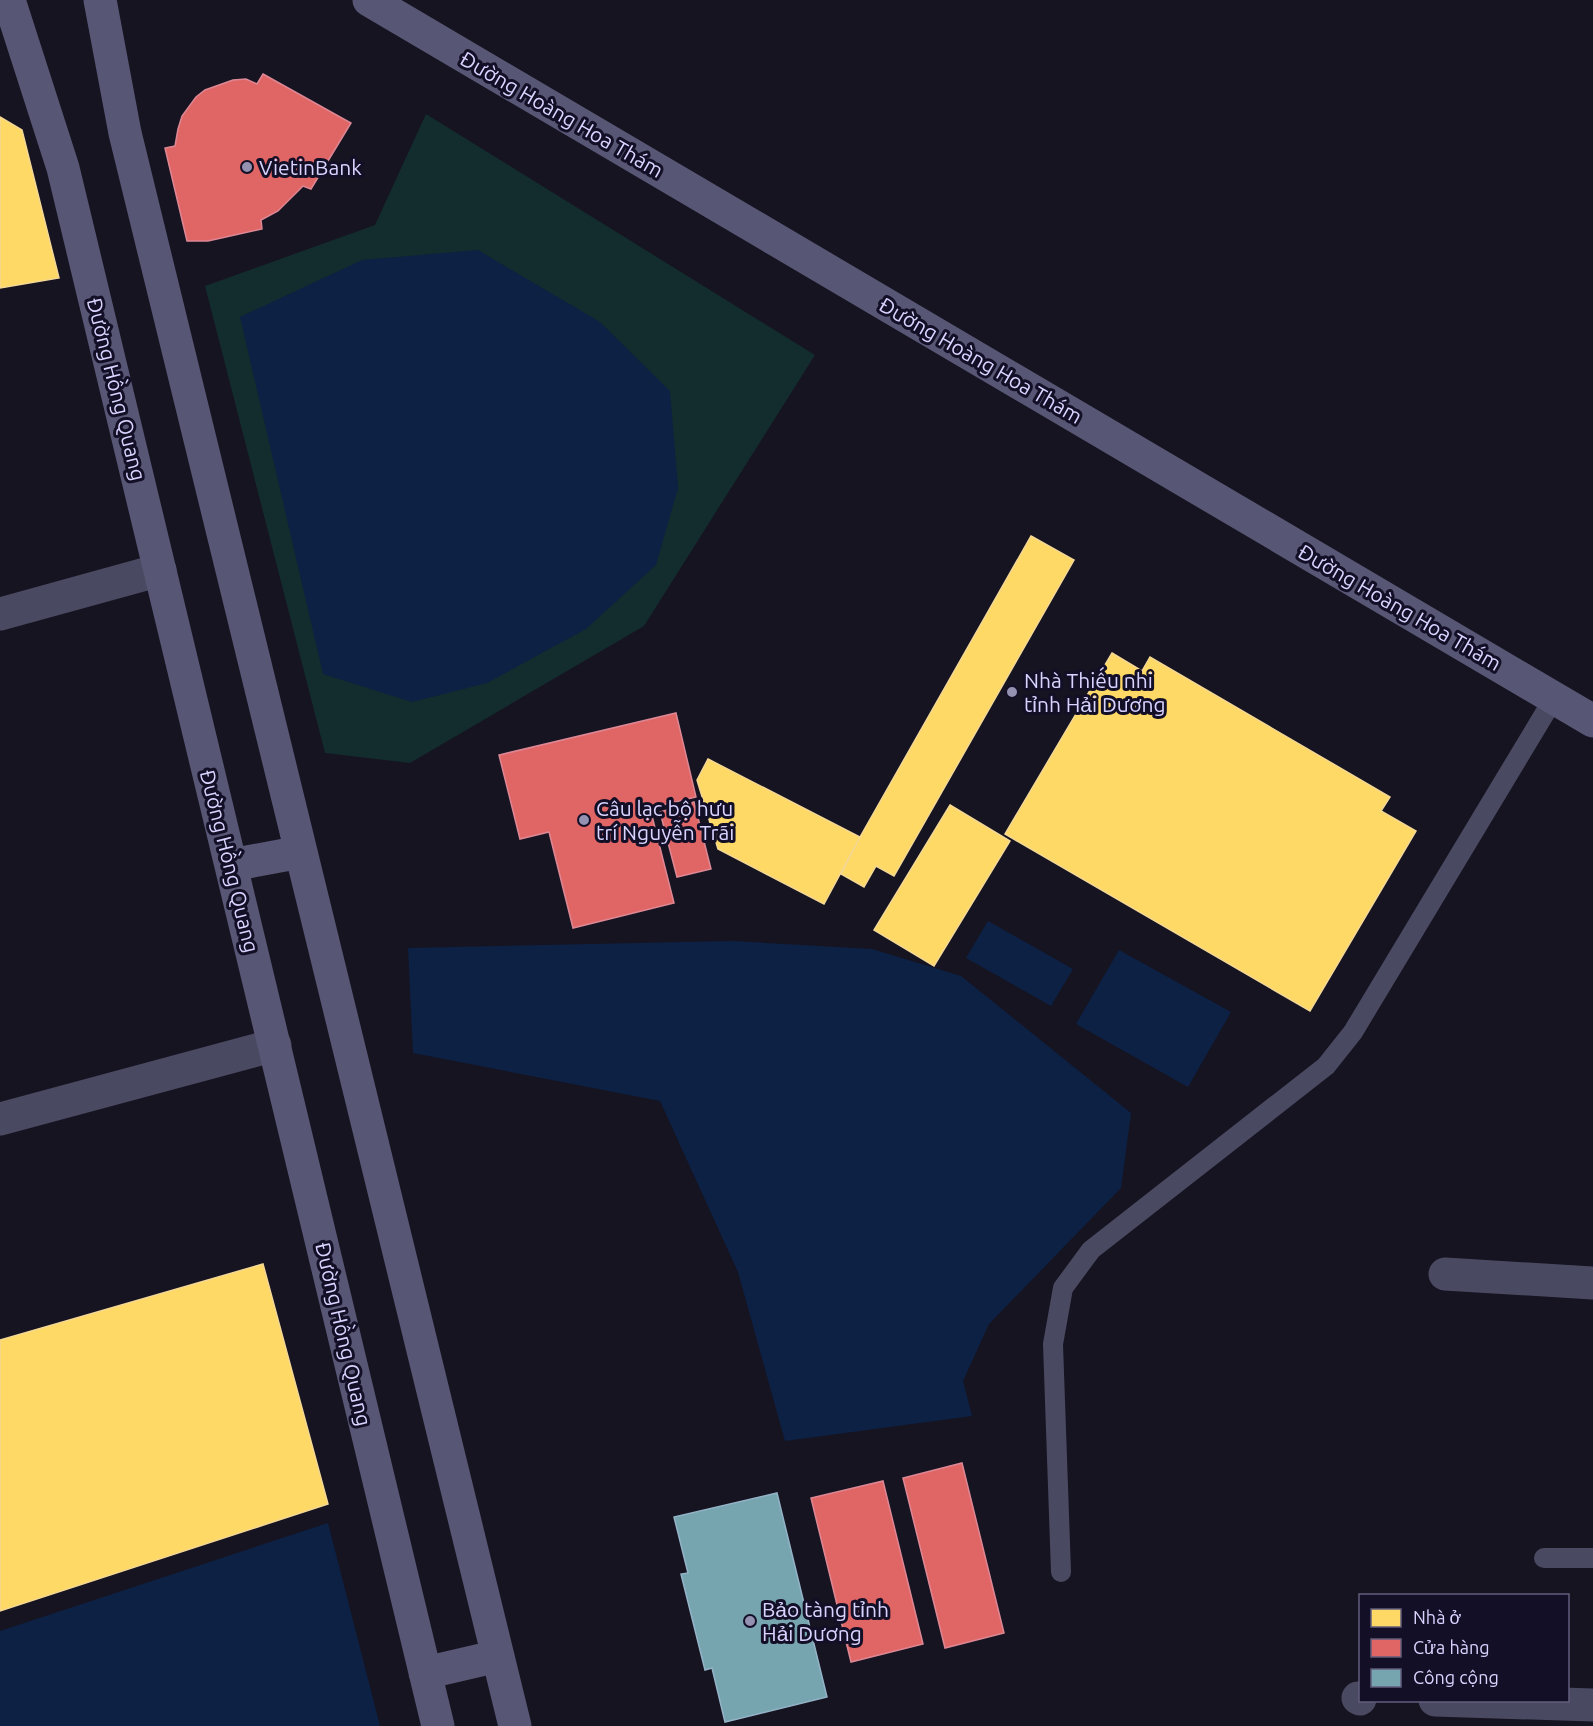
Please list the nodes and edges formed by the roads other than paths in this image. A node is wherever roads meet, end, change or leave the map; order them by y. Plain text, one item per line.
1 (9, 0) edge
2 (100, 0) edge
3 (369, 0) edge
4 (160, 570) junction
5 (0, 615) edge
6 (1554, 698) junction
7 (1593, 720) edge
8 (301, 852) junction
9 (231, 865) junction
10 (275, 1045) junction
11 (0, 1119) edge
12 (1445, 1274) dead end
13 (1593, 1283) edge
14 (1544, 1558) dead end
15 (1593, 1558) edge
16 (1060, 1572) dead end
17 (498, 1656) junction
18 (425, 1673) junction
19 (1474, 1702) edge
20 (1593, 1705) edge
21 (438, 1726) edge
22 (515, 1726) edge

1 - 4 street, Đường Hồng Quang
2 - 8 street
3 - 6 street, Đường Hoàng Hoa Thám
4 - 5 street
4 - 9 street, Đường Hồng Quang
6 - 7 street, Đường Hoàng Hoa Thám
6 - 16 lane
8 - 9 street
8 - 17 street
9 - 10 street, Đường Hồng Quang
10 - 11 street
10 - 18 street, Đường Hồng Quang
12 - 13 street
14 - 15 lane
17 - 18 street
17 - 22 street
18 - 21 street, Đường Hồng Quang
19 - 20 street

